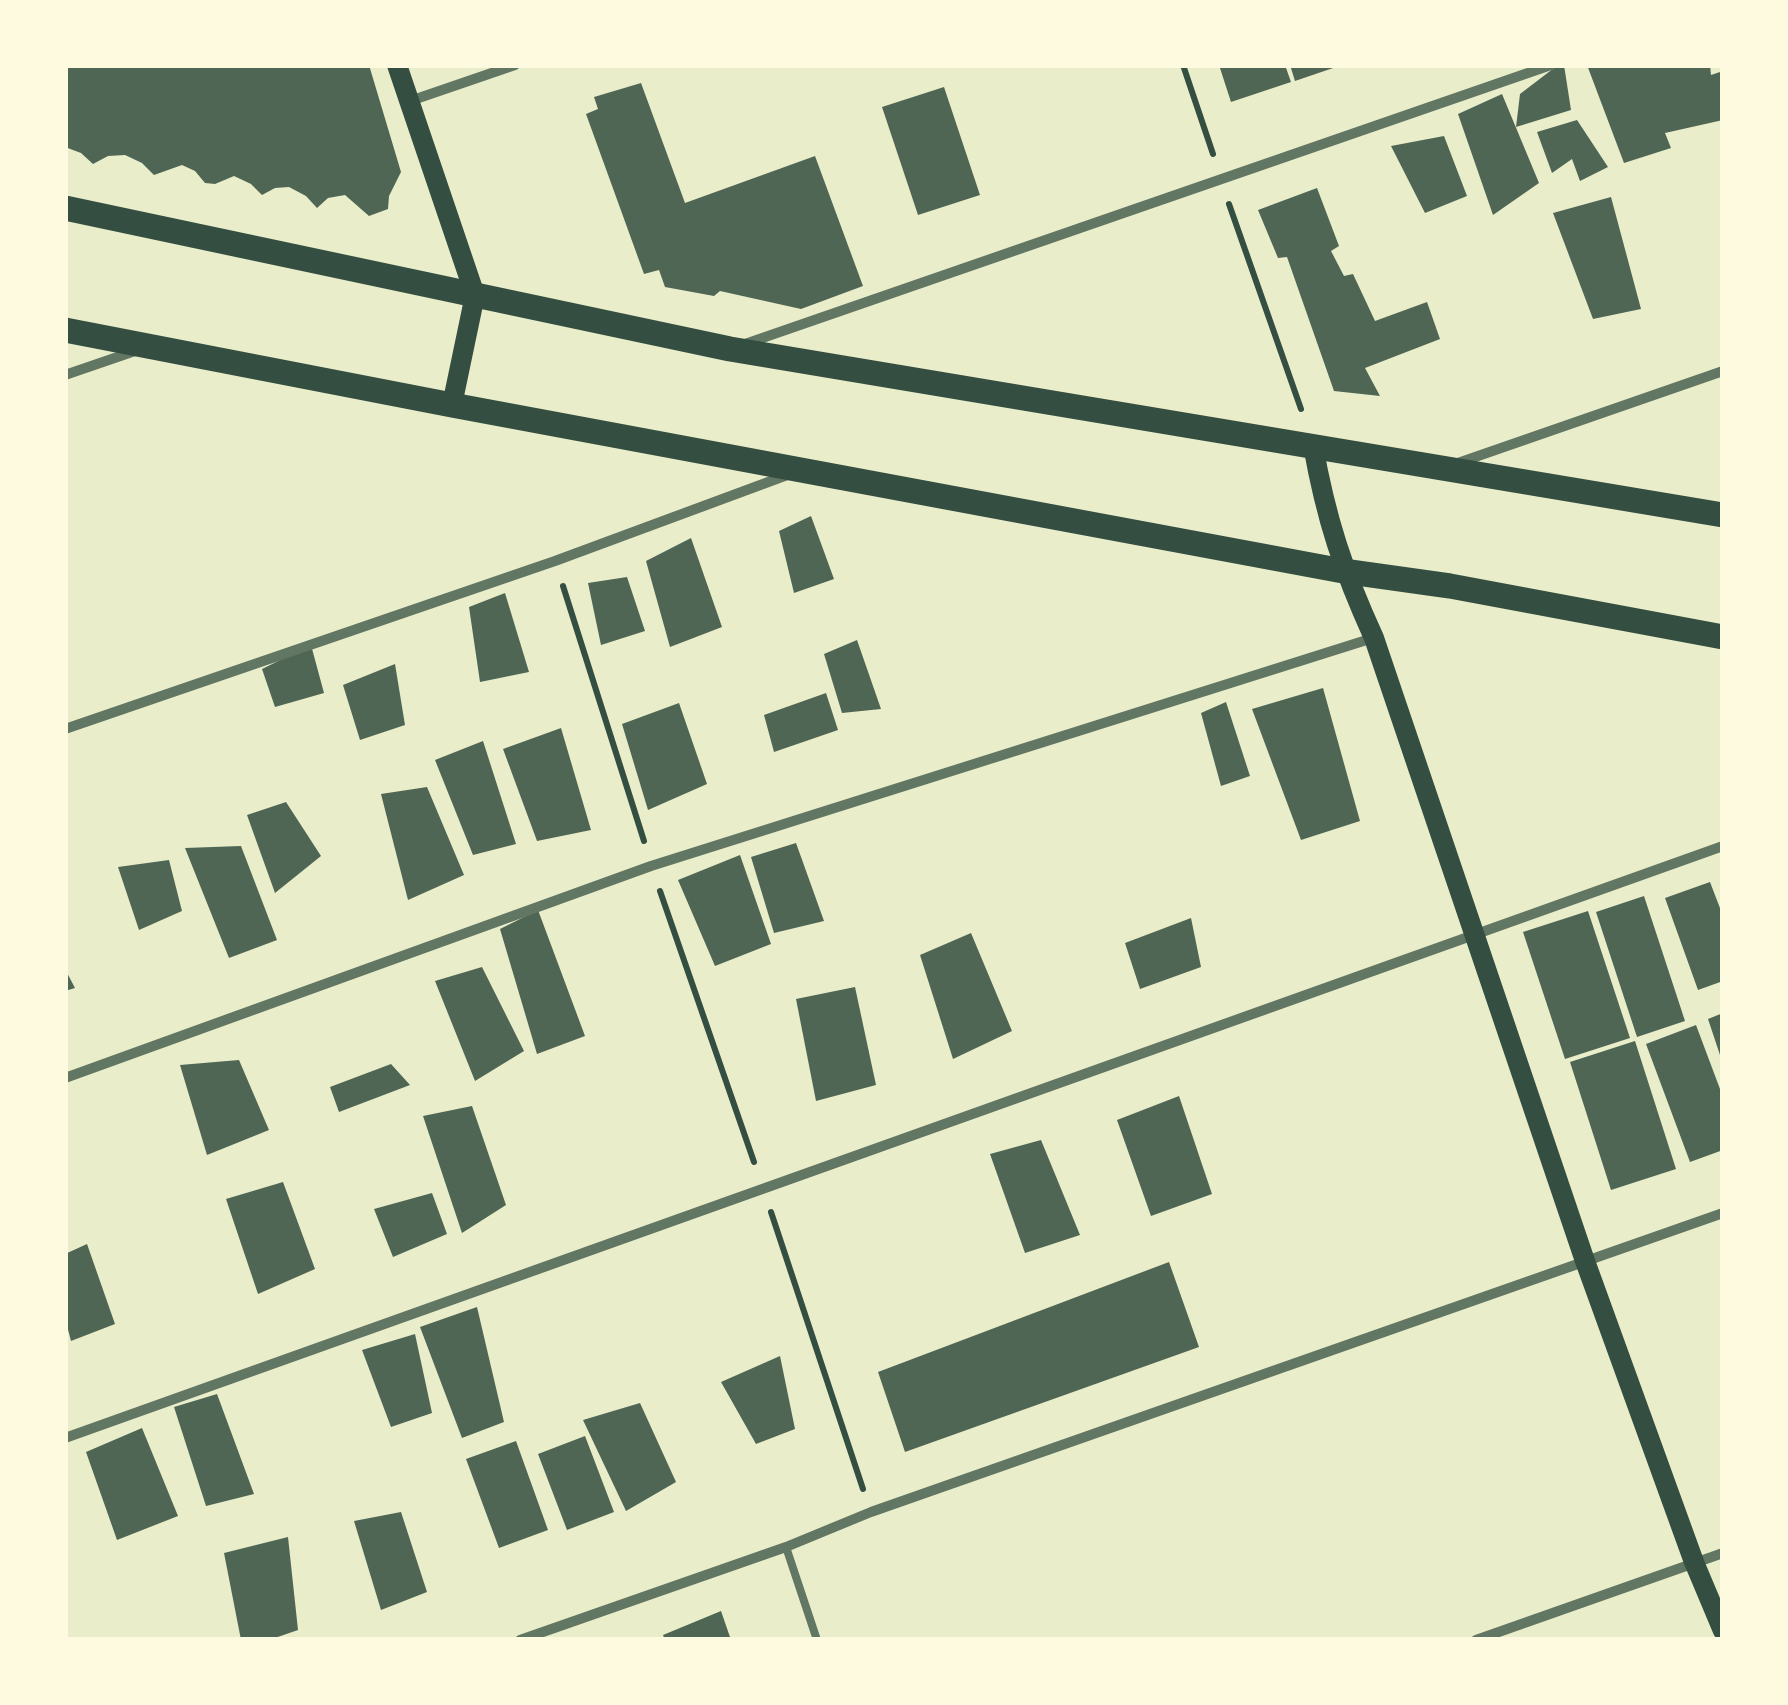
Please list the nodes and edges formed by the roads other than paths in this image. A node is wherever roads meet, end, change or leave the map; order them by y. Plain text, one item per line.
1 (397, 65) edge
2 (515, 65) edge
3 (1551, 65) edge
4 (410, 101) junction
5 (65, 208) edge
6 (475, 295) junction
7 (65, 330) edge
8 (150, 345) junction
9 (730, 349) junction
10 (1723, 371) edge
11 (65, 376) edge
12 (452, 405) junction
13 (1313, 445) junction
14 (1446, 467) junction
15 (804, 468) junction
16 (1723, 515) edge
17 (1343, 571) junction
18 (1723, 636) edge
19 (1374, 638) junction
20 (65, 729) edge
21 (1723, 846) edge
22 (1476, 936) junction
23 (65, 1078) edge
24 (1723, 1213) edge
25 (1586, 1261) junction
26 (65, 1438) edge
27 (786, 1546) junction
28 (1723, 1553) edge
29 (1694, 1562) junction
30 (1723, 1630) edge
31 (520, 1640) edge
32 (816, 1640) edge
33 (1476, 1640) edge

1 - 4 main road
2 - 4 street
3 - 9 street
4 - 6 main road
5 - 6 main road
6 - 9 main road
6 - 12 main road
7 - 8 main road
8 - 11 street
8 - 12 main road
9 - 13 main road
10 - 14 street
12 - 15 main road
13 - 14 main road
13 - 17 main road
14 - 16 main road
15 - 17 main road
15 - 20 street
17 - 18 main road
17 - 19 main road
19 - 22 main road
19 - 23 street
21 - 22 street
22 - 25 main road
22 - 26 street
24 - 25 street
25 - 27 street
25 - 29 main road
27 - 31 street
27 - 32 lane
28 - 29 street
29 - 30 main road
29 - 33 street

